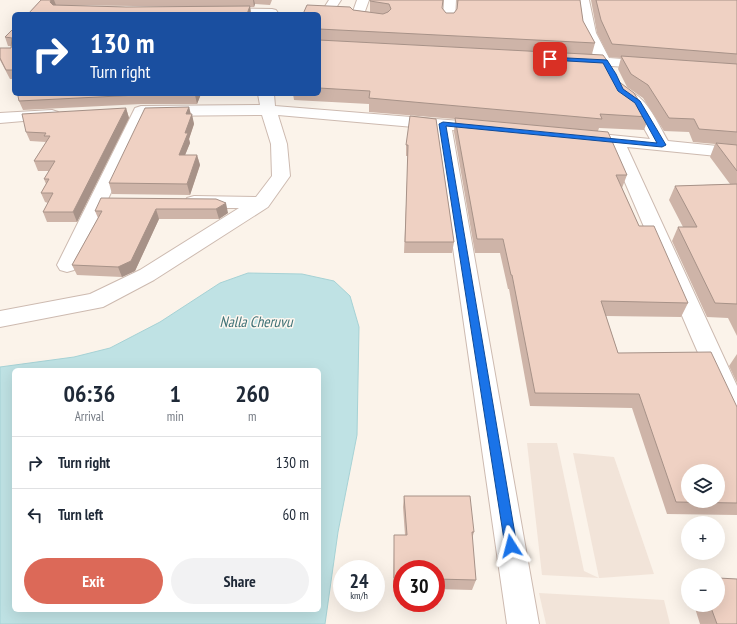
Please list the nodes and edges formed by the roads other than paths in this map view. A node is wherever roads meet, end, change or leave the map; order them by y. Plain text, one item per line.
1 (276, 0) edge
2 (335, 0) edge
3 (363, 0) edge
4 (450, 0) edge
5 (583, 0) edge
6 (328, 11) edge
7 (273, 12) edge
8 (383, 20) edge
9 (449, 20) edge
10 (568, 60) edge
11 (605, 62) junction
12 (660, 66) edge
13 (267, 102) edge
14 (64, 114) edge
15 (0, 118) edge
16 (443, 124) junction
17 (498, 129) edge
18 (569, 136) edge
19 (616, 141) junction
20 (662, 145) junction
21 (737, 153) edge
22 (176, 202) edge
23 (261, 203) junction
24 (67, 265) dead end
25 (0, 319) edge
26 (737, 412) edge
27 (523, 624) edge

1 - 7 street
2 - 6 street
3 - 8 street
4 - 9 street
5 - 11 street
10 - 11 street
11 - 12 street
11 - 20 street
13 - 16 street
13 - 23 street
13 - 24 street
14 - 15 street
16 - 17 street
16 - 27 street
18 - 19 street
19 - 20 street
19 - 26 street
20 - 21 street
22 - 23 street
23 - 25 street

